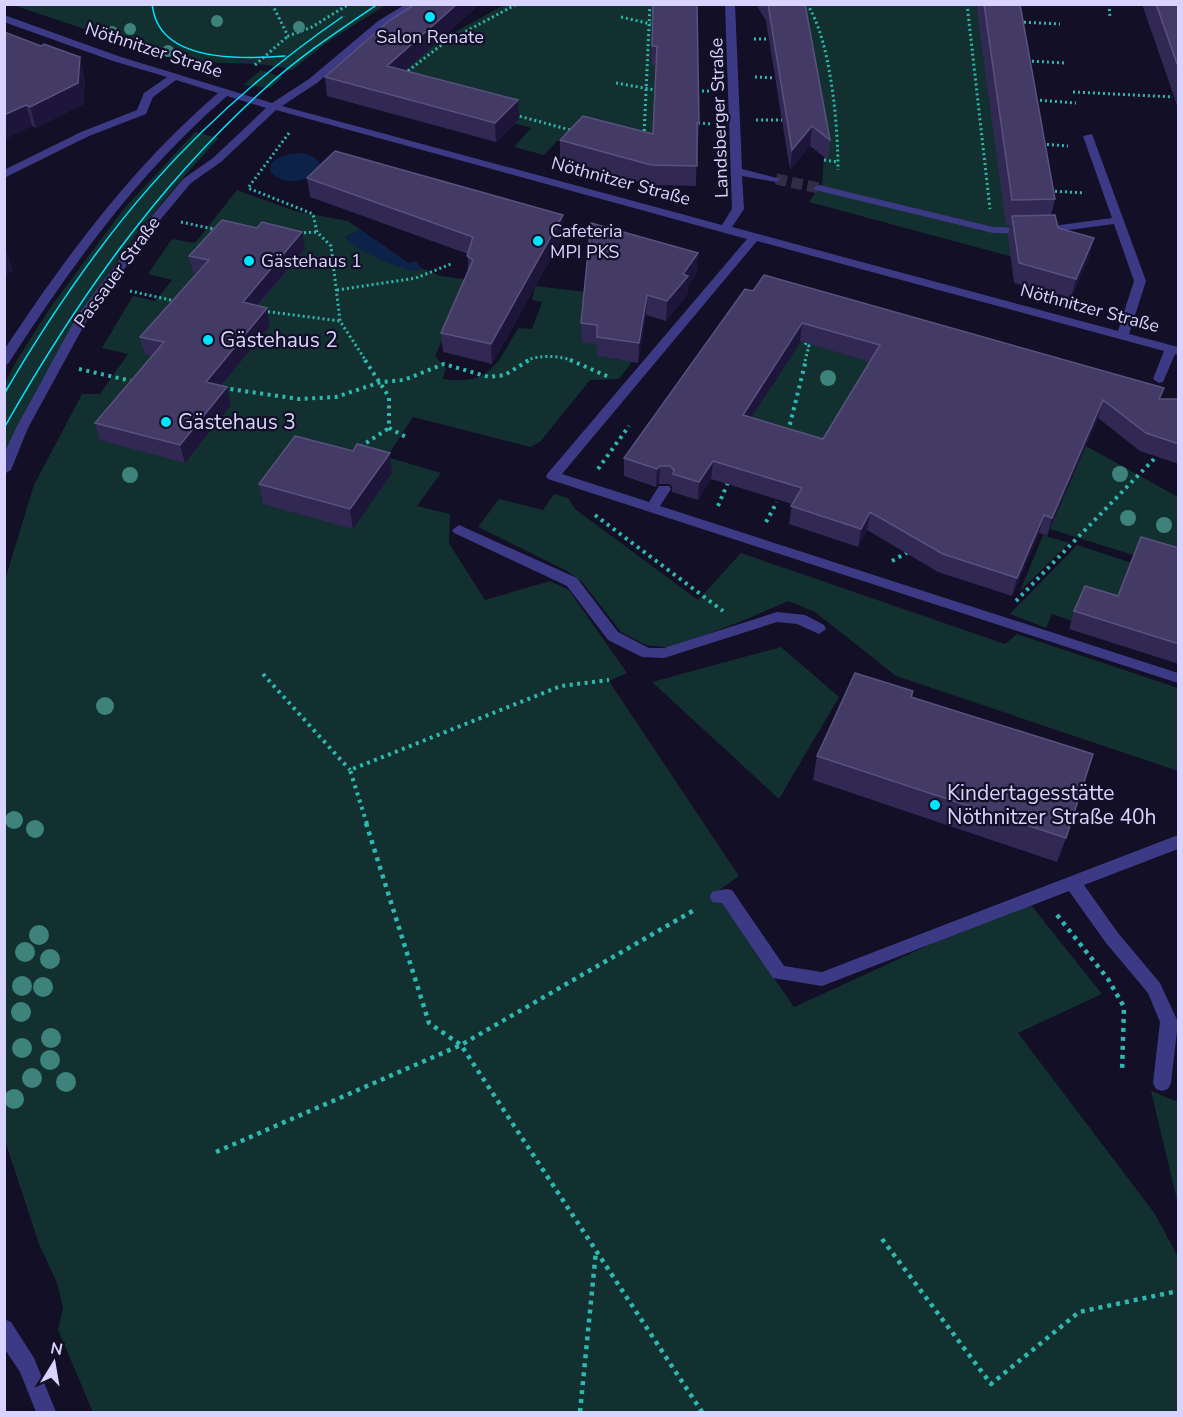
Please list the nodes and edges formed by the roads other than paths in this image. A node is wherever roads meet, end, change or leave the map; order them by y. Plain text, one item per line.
1 (414, 4) edge
2 (730, 4) edge
3 (4, 18) edge
4 (174, 77) junction
5 (225, 92) junction
6 (273, 107) junction
7 (1090, 142) road end
8 (735, 171) junction
9 (4, 175) edge
10 (776, 179) tunnel mouth
11 (819, 188) tunnel mouth
12 (1119, 220) junction
13 (726, 228) junction
14 (754, 236) junction
15 (1122, 336) junction
16 (1175, 350) edge
17 (4, 361) edge
18 (1160, 379) dead end
19 (4, 470) edge
20 (664, 489) edge
21 (652, 507) junction
22 (459, 530) dead end
23 (819, 629) dead end
24 (1179, 678) edge
25 (1179, 842) edge
26 (1073, 883) junction
27 (718, 897) road end
28 (1161, 1083) dead end
29 (4, 1329) edge
30 (46, 1413) edge

1 - 6 street, Passauer Straße
2 - 8 street, Landsberger Straße
3 - 4 street, Nöthnitzer Straße
4 - 5 street, Nöthnitzer Straße
4 - 9 street
5 - 6 street, Nöthnitzer Straße
5 - 17 street, Passauer Straße
6 - 13 street, Nöthnitzer Straße
6 - 19 street, Passauer Straße
7 - 12 street
8 - 10 street
8 - 13 street, Landsberger Straße
11 - 12 street
12 - 15 street
13 - 14 street, Nöthnitzer Straße
14 - 15 street, Nöthnitzer Straße
14 - 21 street
15 - 16 street, Nöthnitzer Straße
16 - 18 street
20 - 21 street
21 - 24 street
22 - 23 street
25 - 26 street
26 - 27 street
26 - 28 street
29 - 30 street

